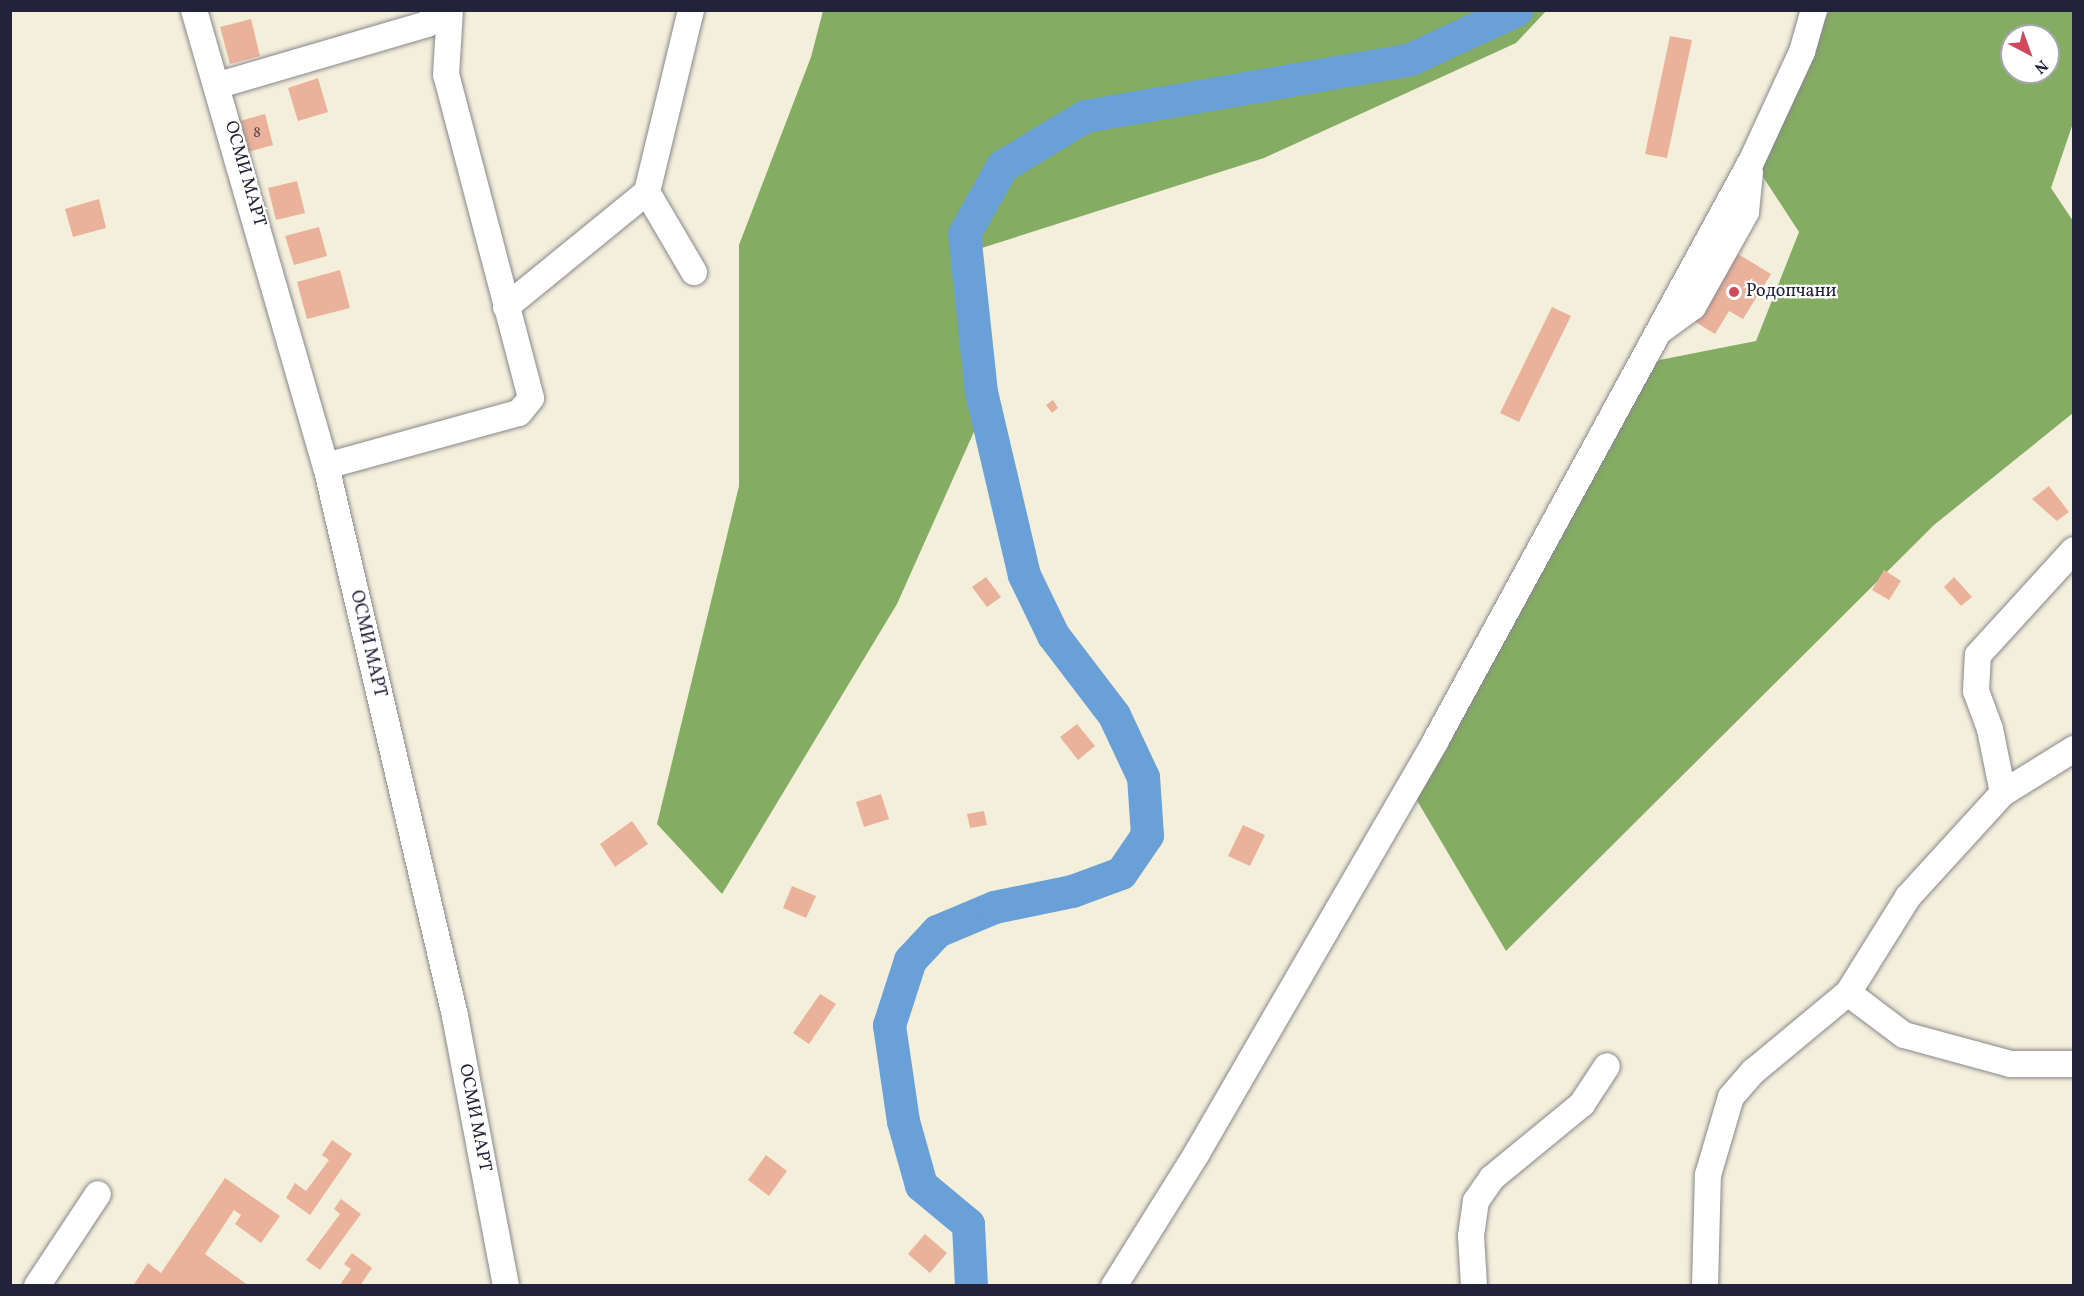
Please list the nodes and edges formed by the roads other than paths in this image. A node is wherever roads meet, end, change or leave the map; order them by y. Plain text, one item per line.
1 (194, 10) edge
2 (450, 10) edge
3 (691, 10) edge
4 (1814, 10) edge
5 (430, 15) edge
6 (219, 86) junction
7 (647, 192) junction
8 (694, 272) dead end
9 (506, 307) junction
10 (326, 466) junction
11 (2073, 550) edge
12 (2073, 749) edge
13 (2003, 793) junction
14 (1848, 993) junction
15 (2073, 1064) edge
16 (1607, 1066) dead end
17 (98, 1194) dead end
18 (37, 1286) edge
19 (506, 1286) edge
20 (1114, 1286) edge
21 (1474, 1286) edge
22 (1706, 1286) edge

1 - 6 street, ОСМИ МАРТ
2 - 9 street
3 - 7 street
4 - 20 street
5 - 6 street
6 - 10 street, ОСМИ МАРТ
7 - 8 street
7 - 9 street
9 - 10 street
10 - 19 street, ОСМИ МАРТ
11 - 13 street
12 - 13 street
13 - 14 street
14 - 15 street
14 - 22 street
16 - 21 street
17 - 18 street

